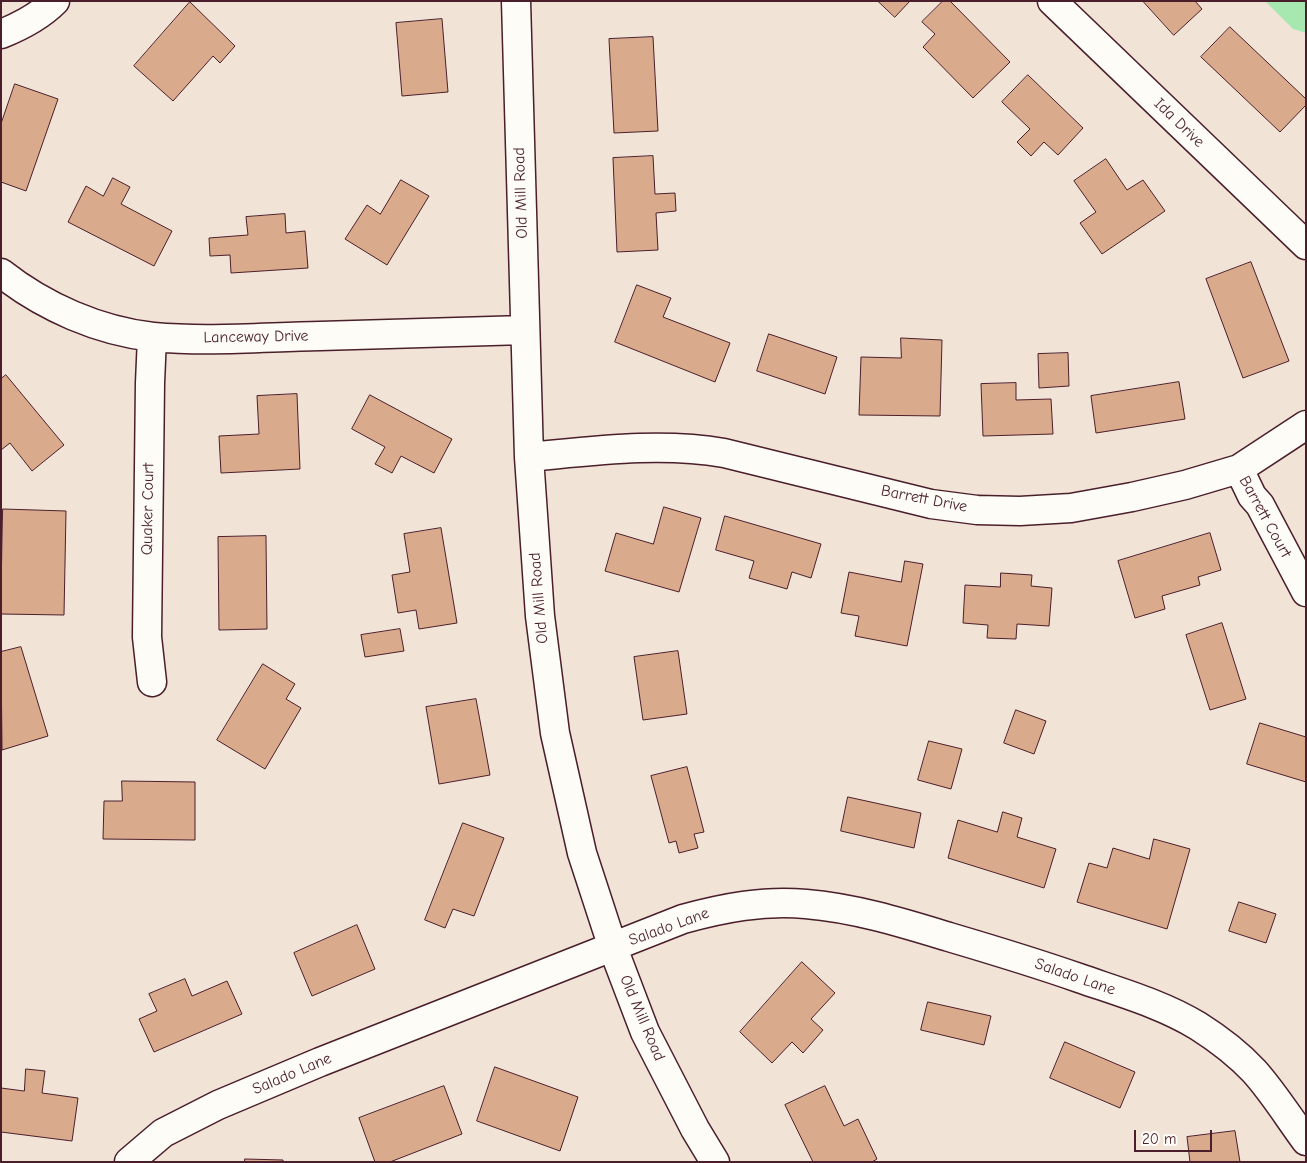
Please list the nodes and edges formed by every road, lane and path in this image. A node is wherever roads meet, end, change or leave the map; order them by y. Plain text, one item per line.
1 (55, 1) edge
2 (516, 1) edge
3 (1052, 1) edge
4 (1, 34) edge
5 (1306, 245) edge
6 (1, 273) edge
7 (525, 330) junction
8 (152, 336) junction
9 (1306, 425) edge
10 (529, 457) junction
11 (1239, 469) junction
12 (1306, 592) edge
13 (152, 682) dead end
14 (613, 948) junction
15 (1306, 1141) edge
16 (129, 1162) edge
17 (715, 1162) edge

1 - 4 street
2 - 7 street, Old Mill Road
3 - 5 street, Ida Drive
6 - 8 street, Lanceway Drive
7 - 8 street, Lanceway Drive
7 - 10 street, Old Mill Road
8 - 13 street, Quaker Court
9 - 11 street, Barrett Drive
10 - 11 street, Barrett Drive
10 - 14 street, Old Mill Road
11 - 12 street, Barrett Court
14 - 15 street, Salado Lane
14 - 16 street, Salado Lane
14 - 17 street, Old Mill Road

